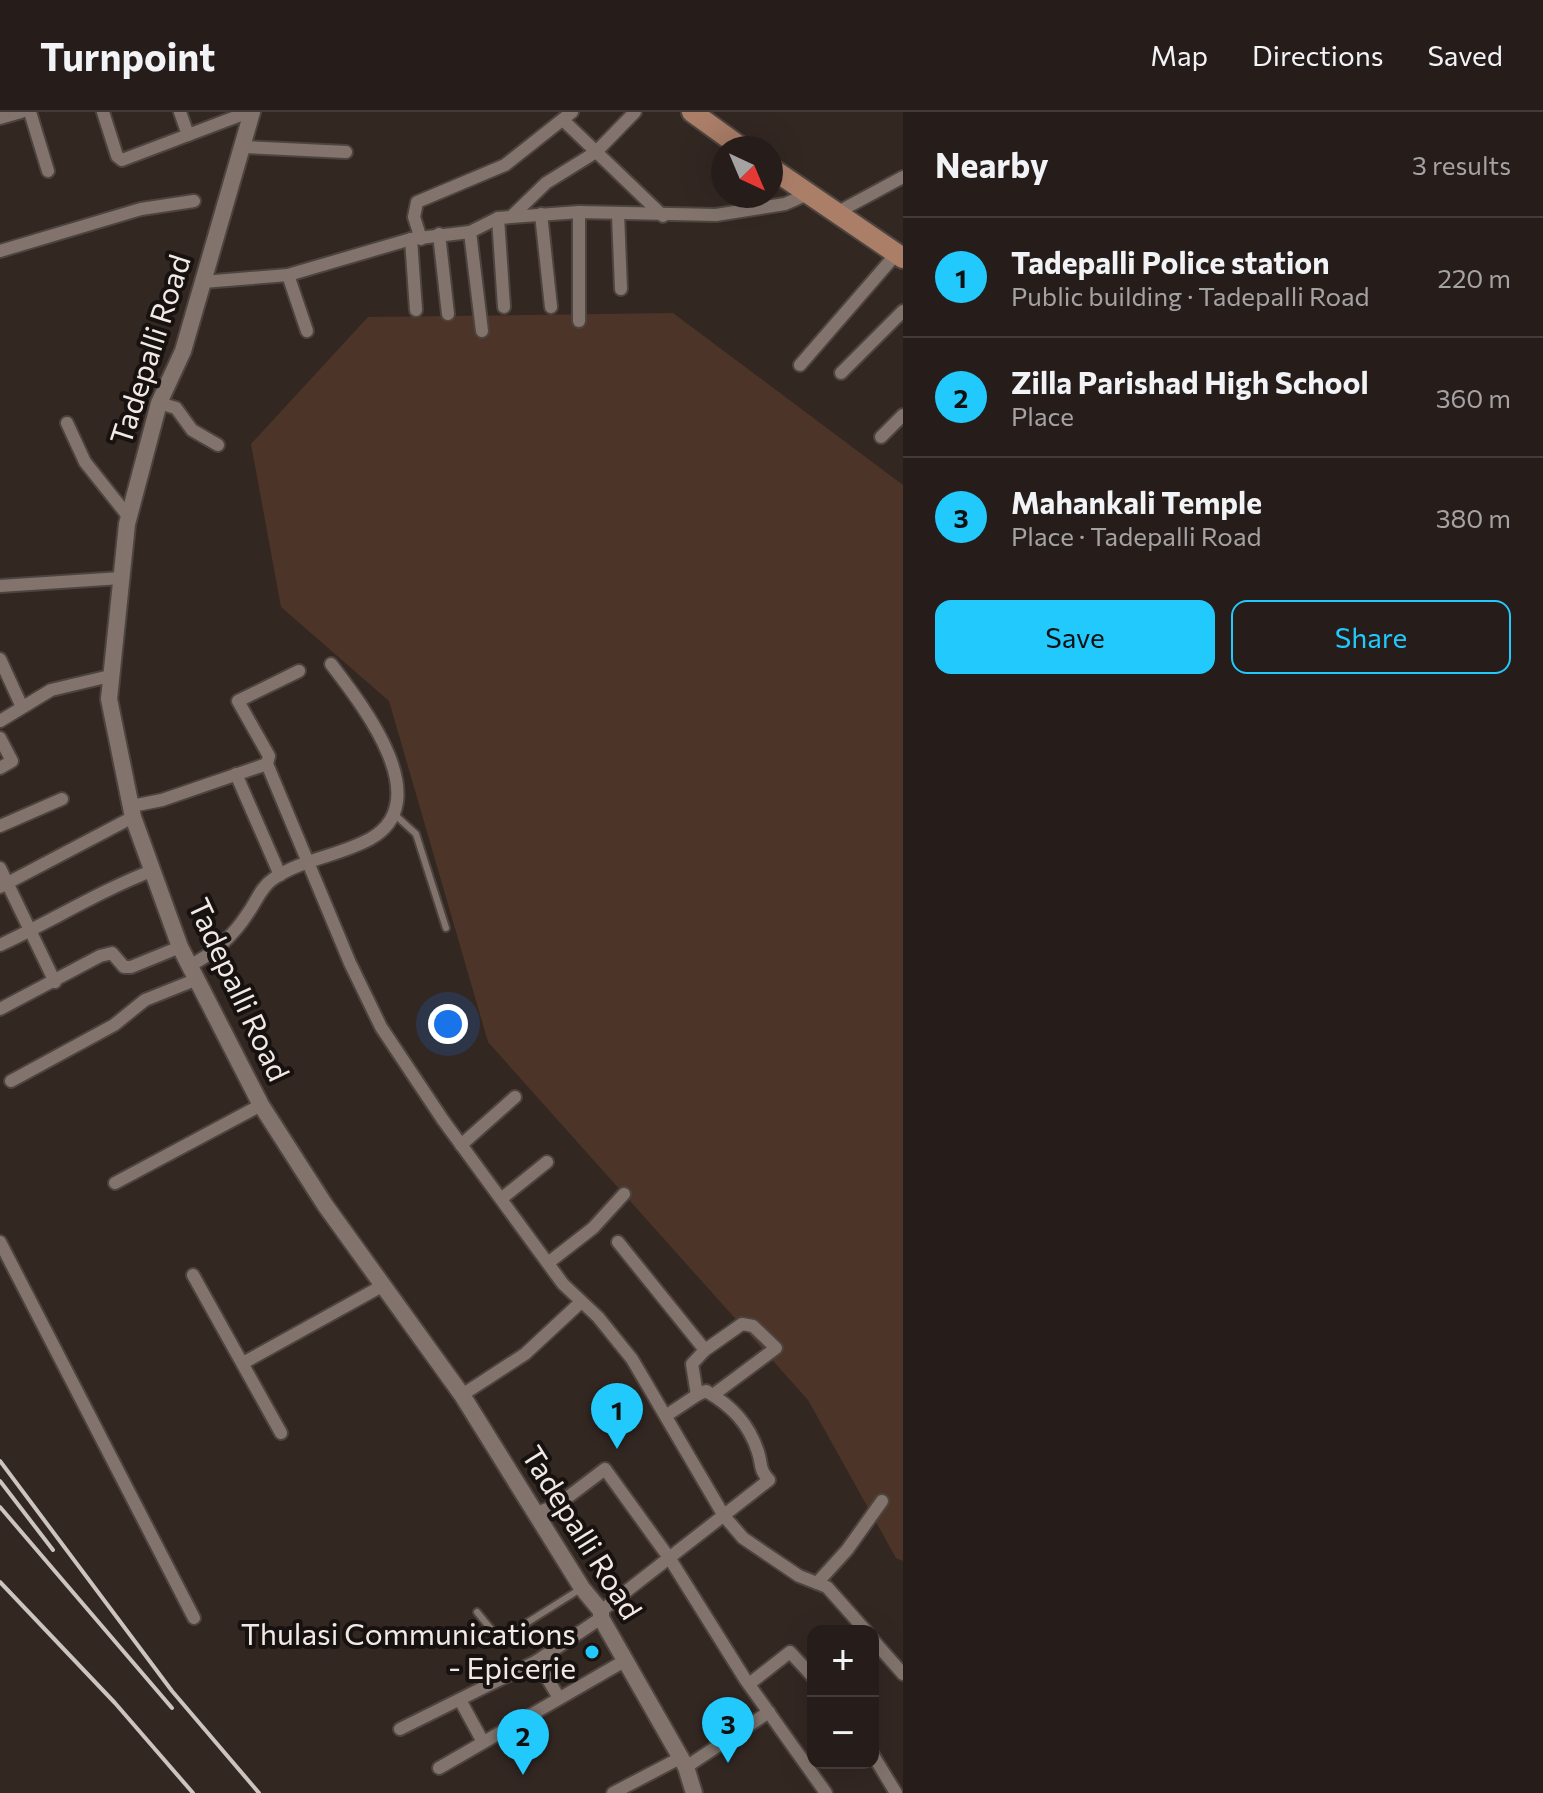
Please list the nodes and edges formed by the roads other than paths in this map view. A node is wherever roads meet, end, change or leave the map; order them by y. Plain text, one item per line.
1 (21, 112) edge
2 (30, 112) edge
3 (103, 112) edge
4 (180, 112) edge
5 (635, 112) edge
6 (692, 112) edge
7 (245, 113) edge
8 (567, 116) edge
9 (0, 118) edge
10 (188, 135) junction
11 (725, 136) edge
12 (244, 147) junction
13 (346, 152) dead end
14 (596, 152) junction
15 (48, 171) dead end
16 (783, 176) edge
17 (903, 177) edge
18 (810, 193) junction
19 (194, 201) dead end
20 (579, 212) junction
21 (838, 212) junction
22 (541, 214) junction
23 (618, 214) junction
24 (663, 216) junction
25 (504, 218) junction
26 (470, 232) junction
27 (439, 234) junction
28 (416, 239) junction
29 (0, 251) edge
30 (900, 255) edge
31 (208, 262) junction
32 (288, 275) junction
33 (203, 282) junction
34 (621, 289) dead end
35 (504, 307) dead end
36 (551, 307) dead end
37 (416, 310) dead end
38 (903, 311) edge
39 (448, 314) dead end
40 (579, 321) dead end
41 (307, 331) dead end
42 (482, 331) dead end
43 (800, 365) dead end
44 (841, 373) dead end
45 (159, 403) junction
46 (903, 415) edge
47 (67, 423) dead end
48 (881, 437) dead end
49 (218, 445) dead end
50 (128, 516) junction
51 (121, 578) junction
52 (0, 586) edge
53 (0, 662) edge
54 (331, 664) dead end
55 (299, 671) dead end
56 (110, 676) junction
57 (22, 707) junction
58 (0, 721) edge
59 (0, 738) edge
60 (267, 764) junction
61 (0, 768) edge
62 (236, 774) junction
63 (62, 799) dead end
64 (132, 811) junction
65 (393, 813) junction
66 (0, 826) edge
67 (308, 862) junction
68 (0, 868) edge
69 (154, 870) junction
70 (280, 875) junction
71 (3, 886) edge
72 (446, 928) dead end
73 (31, 931) junction
74 (0, 945) edge
75 (180, 947) junction
76 (192, 973) junction
77 (55, 982) junction
78 (0, 1009) edge
79 (11, 1081) dead end
80 (515, 1097) dead end
81 (261, 1105) junction
82 (461, 1145) junction
83 (547, 1162) dead end
84 (115, 1183) dead end
85 (624, 1194) dead end
86 (501, 1199) junction
87 (0, 1242) edge
88 (618, 1242) dead end
89 (548, 1263) junction
90 (193, 1275) dead end
91 (382, 1286) junction
92 (581, 1302) junction
93 (705, 1350) junction
94 (243, 1363) junction
95 (462, 1395) junction
96 (697, 1395) junction
97 (713, 1395) junction
98 (667, 1415) junction
99 (281, 1433) dead end
100 (882, 1501) dead end
101 (536, 1513) junction
102 (724, 1516) junction
103 (670, 1559) junction
104 (817, 1583) junction
105 (582, 1588) junction
106 (477, 1612) dead end
107 (601, 1614) junction
108 (194, 1618) dead end
109 (861, 1625) edge
110 (879, 1647) edge
111 (626, 1660) junction
112 (537, 1661) junction
113 (807, 1670) edge
114 (903, 1674) edge
115 (749, 1684) junction
116 (559, 1698) junction
117 (460, 1700) junction
118 (769, 1712) junction
119 (400, 1729) dead end
120 (483, 1742) junction
121 (683, 1762) junction
122 (879, 1765) edge
123 (439, 1768) dead end
124 (613, 1793) edge
125 (694, 1793) edge
126 (826, 1793) edge
127 (896, 1793) edge

1 - 9 street
2 - 15 street
3 - 10 street
4 - 10 street
5 - 14 street
6 - 11 main road
7 - 10 street
7 - 12 street, Tadepalli Road
7 - 31 street
8 - 14 street
8 - 28 street
12 - 13 street
12 - 31 street, Tadepalli Road
14 - 24 street
14 - 25 street
16 - 18 main road
17 - 21 street
18 - 21 main road
18 - 24 street
19 - 29 street
20 - 22 street
20 - 23 street
20 - 40 street
21 - 30 main road
22 - 25 street
22 - 36 street
23 - 24 street
23 - 34 street
25 - 26 street
25 - 35 street
26 - 27 street
26 - 42 street
27 - 28 street
27 - 39 street
28 - 32 street
28 - 37 street
30 - 43 street
31 - 33 street, Tadepalli Road
32 - 33 street
32 - 41 street
33 - 45 street, Tadepalli Road
38 - 44 street
45 - 49 street
45 - 50 street, Tadepalli Road
46 - 48 street
47 - 50 street
50 - 51 street, Tadepalli Road
51 - 52 street
51 - 56 street, Tadepalli Road
53 - 57 street
54 - 65 street
55 - 60 street
56 - 57 street
56 - 64 street, Tadepalli Road
57 - 58 street
59 - 61 street
60 - 62 street
60 - 67 street
62 - 64 street
62 - 70 street
63 - 66 street
64 - 69 street, Tadepalli Road
64 - 71 street
65 - 67 street
65 - 72 lane
67 - 70 street
67 - 82 street
68 - 71 street
69 - 73 street
69 - 75 street, Tadepalli Road
70 - 76 street
71 - 73 street
73 - 74 street
73 - 77 street
75 - 76 street, Tadepalli Road
75 - 77 street
76 - 79 street
76 - 81 street, Tadepalli Road
77 - 78 street
80 - 82 street
81 - 84 street
81 - 91 street, Tadepalli Road
82 - 86 street
83 - 86 street
85 - 89 street
86 - 89 street
87 - 108 street
88 - 93 street
89 - 92 street
90 - 94 street
91 - 94 street
91 - 95 street, Tadepalli Road
92 - 95 street
92 - 98 street
93 - 96 street
93 - 97 street
94 - 99 street
95 - 101 street, Tadepalli Road
96 - 97 street
96 - 98 street
97 - 102 street
98 - 102 street
100 - 104 street
101 - 103 street
101 - 105 street, Tadepalli Road
102 - 103 street
102 - 104 street
103 - 107 street
103 - 115 street
104 - 109 street
105 - 106 lane
105 - 107 street, Tadepalli Road
107 - 111 street, Tadepalli Road
107 - 112 street
110 - 114 street
111 - 116 street
111 - 121 street, Tadepalli Road
112 - 116 street
112 - 117 street
113 - 115 street
115 - 118 street
116 - 120 street
117 - 119 street
117 - 120 street
118 - 121 street
118 - 126 street
120 - 123 street
121 - 124 street
121 - 125 street, Tadepalli Road
122 - 127 street

